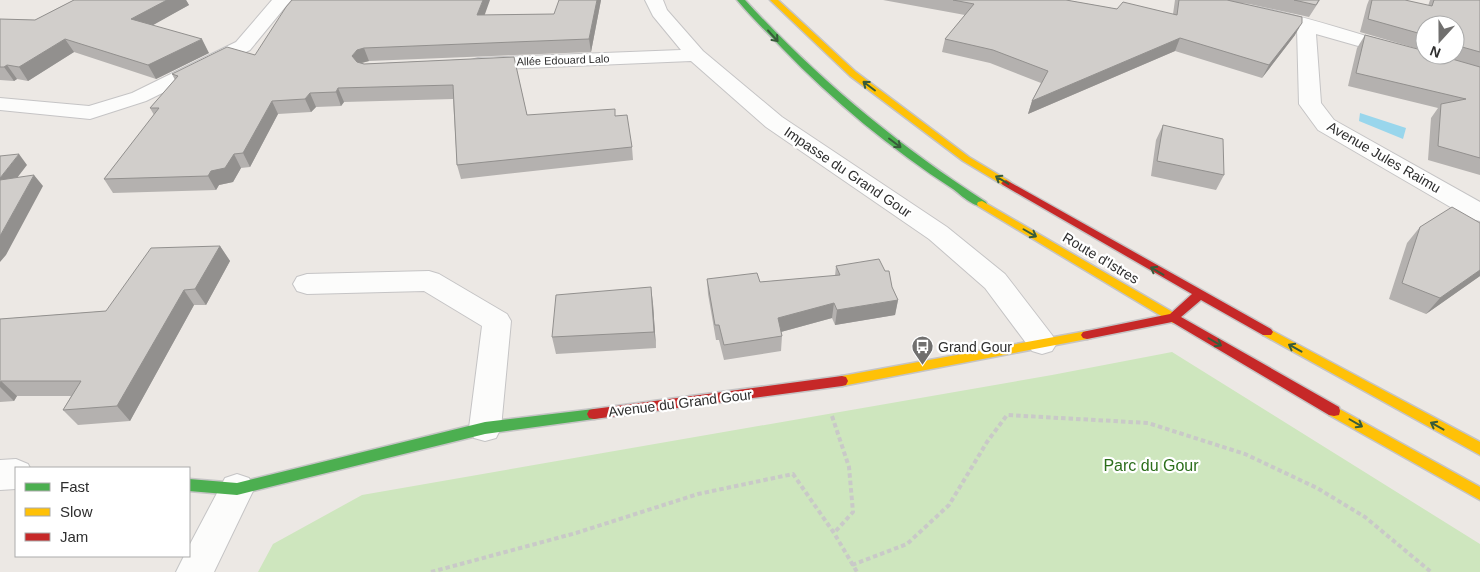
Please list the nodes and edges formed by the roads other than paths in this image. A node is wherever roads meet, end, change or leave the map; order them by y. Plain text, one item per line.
1 (282, 0) edge
2 (654, 0) edge
3 (741, 0) edge
4 (774, 0) edge
5 (1200, 0) edge
6 (1306, 25) junction
7 (696, 55) junction
8 (1415, 56) edge
9 (459, 65) edge
10 (0, 104) edge
11 (1480, 213) edge
12 (307, 284) dead end
13 (1199, 296) junction
14 (1173, 318) junction
15 (1042, 343) junction
16 (485, 428) junction
17 (1480, 449) edge
18 (15, 474) edge
19 (0, 475) edge
20 (190, 485) edge
21 (237, 489) junction
22 (1480, 494) edge
23 (195, 572) edge

1 - 10 street
2 - 7 street, Impasse du Grand Gour
3 -> 14 main road, Route d'Istres
13 -> 4 main road, Route d'Istres
5 - 6 street
6 - 8 street
6 - 11 street, Avenue Jules Raimu
7 - 9 street, Allée Edouard Lalo
7 - 15 street, Impasse du Grand Gour
12 - 16 street
13 - 14 main road
17 -> 13 main road, Route d'Istres
14 - 15 main road, Avenue du Grand Gour
14 -> 22 main road, Route d'Istres
15 - 16 main road, Avenue du Grand Gour
16 - 21 main road, Avenue du Grand Gour
18 - 19 street
20 - 21 main road, Avenue du Grand Gour
21 - 23 street

